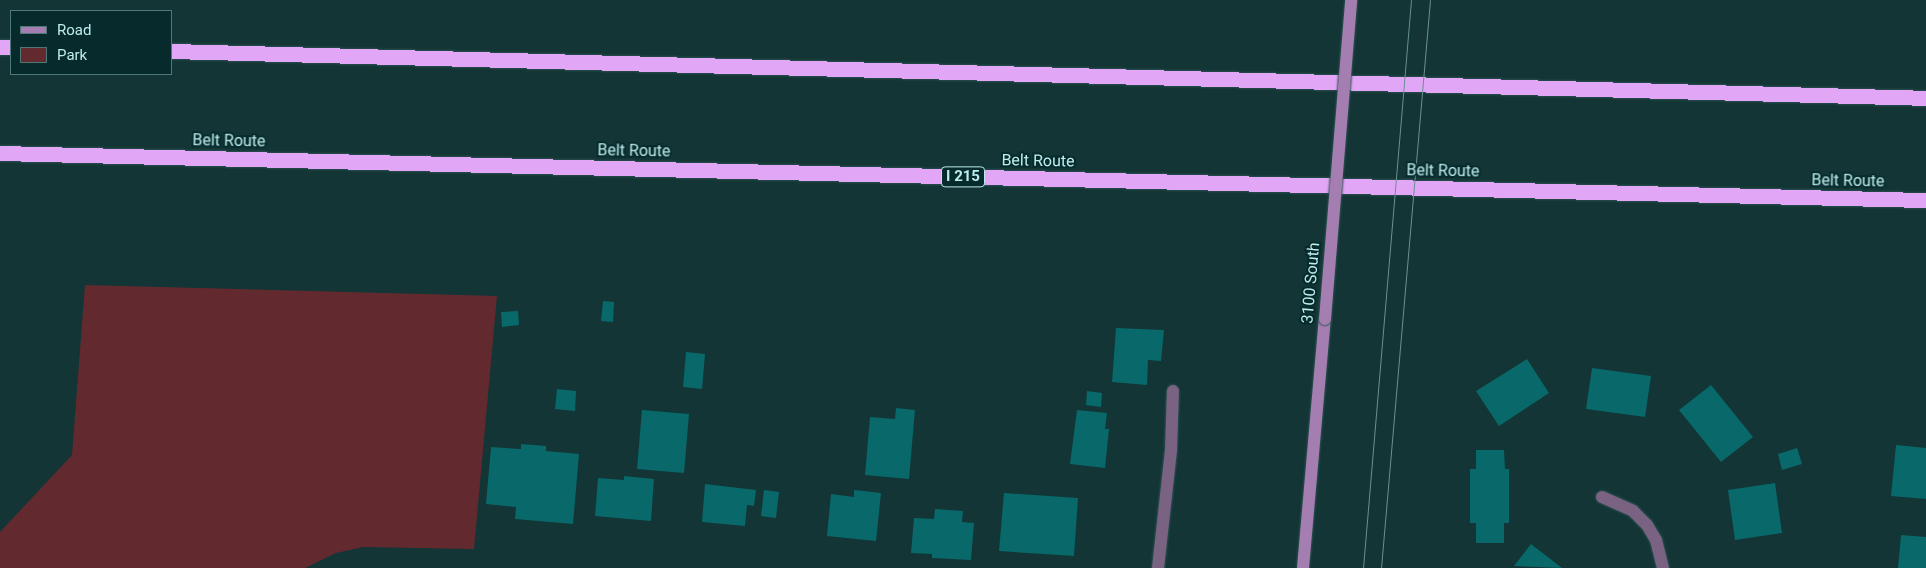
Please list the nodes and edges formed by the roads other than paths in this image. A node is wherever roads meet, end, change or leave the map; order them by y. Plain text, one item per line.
1 (1351, 0) edge
2 (172, 51) edge
3 (1926, 98) edge
4 (0, 153) edge
5 (1926, 200) edge
6 (1173, 391) dead end
7 (1602, 497) dead end
8 (1158, 568) edge
9 (1303, 568) edge
10 (1663, 568) edge

1 - 9 main road, 3100 South, bridge
2 - 3 highway
4 - 5 highway, Belt Route / I 215
6 - 8 street
7 - 10 street

